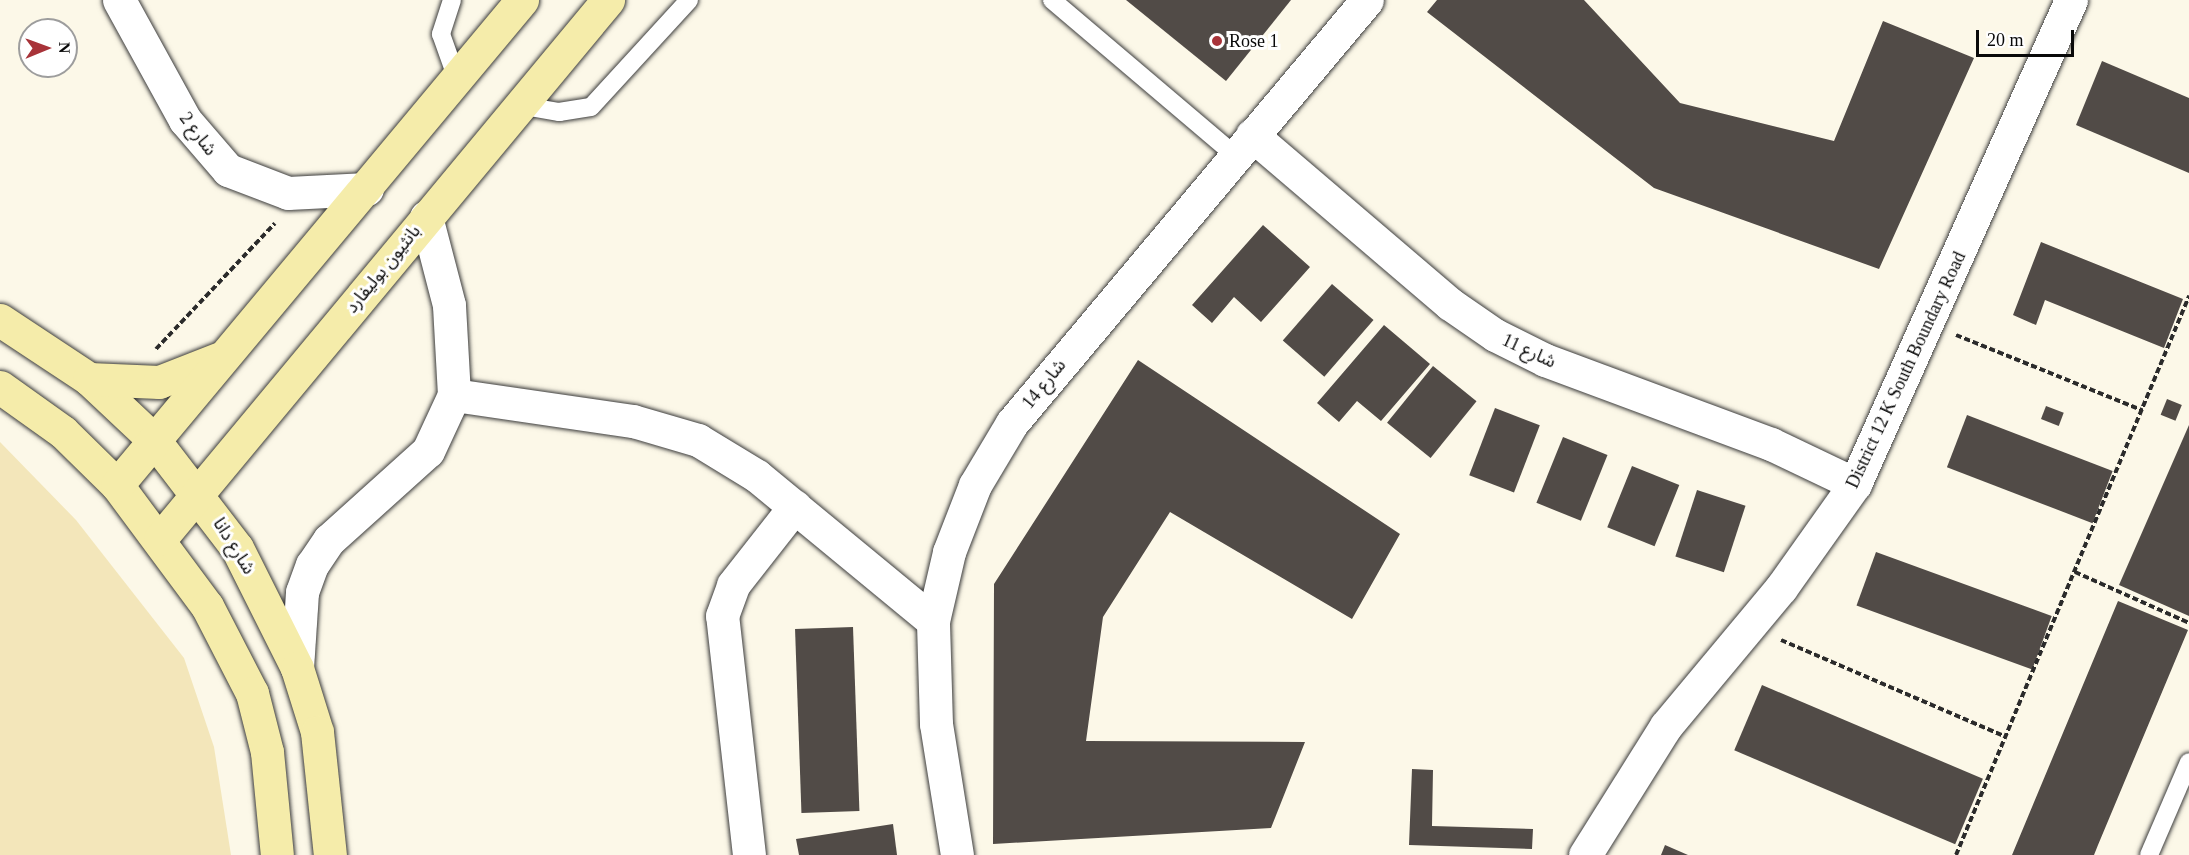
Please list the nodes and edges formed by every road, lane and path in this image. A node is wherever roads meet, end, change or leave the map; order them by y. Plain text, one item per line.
1 (119, 0) edge
2 (452, 0) edge
3 (522, 0) edge
4 (608, 0) edge
5 (689, 0) edge
6 (1052, 0) edge
7 (1367, 0) edge
8 (2071, 0) edge
9 (457, 79) junction
10 (518, 105) junction
11 (1244, 145) junction
12 (367, 189) junction
13 (288, 193) junction
14 (426, 217) junction
15 (2189, 296) edge
16 (0, 320) edge
17 (1929, 324) junction
18 (225, 355) junction
19 (89, 379) junction
20 (159, 382) junction
21 (0, 387) edge
22 (454, 395) junction
23 (2142, 410) junction
24 (154, 440) junction
25 (1855, 484) junction
26 (117, 485) junction
27 (199, 494) junction
28 (795, 507) junction
29 (160, 539) junction
30 (2075, 572) junction
31 (933, 621) junction
32 (2189, 623) edge
33 (1747, 626) junction
34 (297, 668) junction
35 (2006, 736) junction
36 (2189, 762) edge
37 (278, 855) edge
38 (330, 855) edge
39 (749, 855) edge
40 (957, 855) edge
41 (1585, 855) edge
42 (1956, 855) edge
43 (2149, 855) edge

1 - 13 street, شارع 2
2 - 9 lane
3 - 9 street
4 - 10 street, بانثيون بوليفارد
5 - 10 lane
6 - 11 lane
7 - 11 street, شارع 14
8 - 17 street, District 12 K South Boundary Road
9 - 12 street
10 - 14 street, بانثيون بوليفارد
11 - 25 street, شارع 11
11 - 31 street, شارع 14
12 - 13 street, شارع 2
12 - 18 street
13 - 20 path
14 - 22 street
14 - 27 street, بانثيون بوليفارد
15 - 23 path
16 - 19 street, شارع دانا
17 - 23 path
17 - 25 street, District 12 K South Boundary Road
18 - 20 street
18 - 24 street
19 - 20 street
19 - 24 street, شارع دانا
21 - 26 street
22 - 28 street
22 - 34 street
23 - 30 path
24 - 26 street
24 - 27 street, شارع دانا
25 - 33 street, District 12 K South Boundary Road
26 - 29 street
27 - 29 street, بانثيون بوليفارد
27 - 34 street, شارع دانا
28 - 31 street
28 - 39 street
29 - 37 street
30 - 32 path
30 - 35 path
31 - 40 street, شارع 14
33 - 35 path
33 - 41 street, District 12 K South Boundary Road
34 - 38 street, شارع دانا
35 - 42 path
36 - 43 lane

